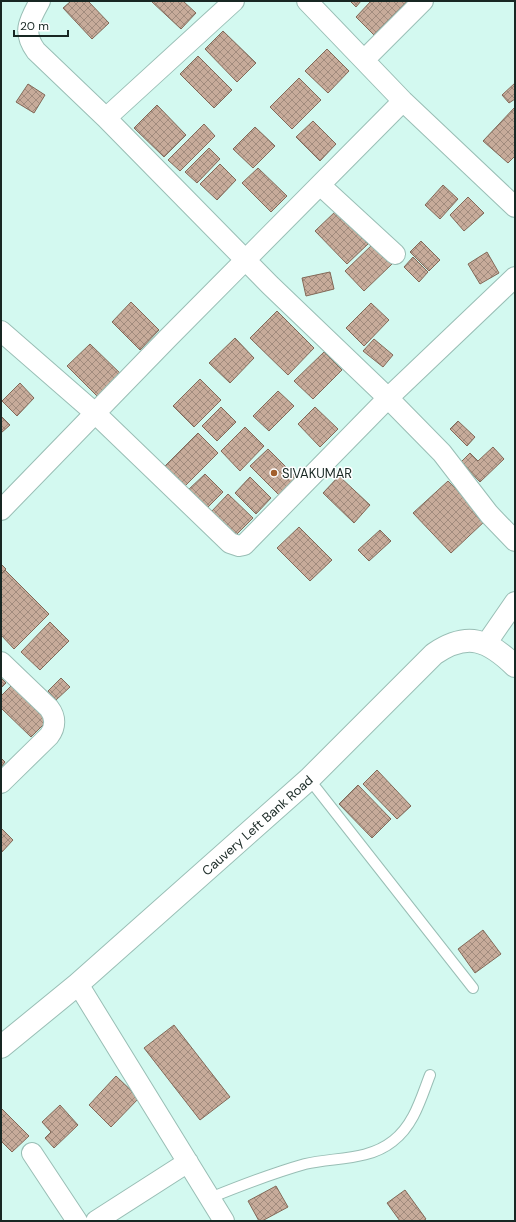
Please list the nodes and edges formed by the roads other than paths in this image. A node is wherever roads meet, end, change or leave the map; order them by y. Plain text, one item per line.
1 (40, 1) edge
2 (234, 1) edge
3 (307, 1) edge
4 (423, 1) edge
5 (364, 60) junction
6 (403, 101) junction
7 (106, 118) junction
8 (320, 185) junction
9 (515, 207) edge
10 (395, 254) dead end
11 (245, 260) junction
12 (515, 276) edge
13 (1, 331) edge
14 (388, 398) junction
15 (95, 413) junction
16 (2, 505) edge
17 (515, 541) edge
18 (515, 602) edge
19 (486, 644) junction
20 (1, 662) edge
21 (515, 666) edge
22 (309, 778) junction
23 (1, 783) edge
24 (78, 984) junction
25 (473, 988) dead end
26 (1, 1047) edge
27 (430, 1075) dead end
28 (32, 1153) dead end
29 (188, 1162) junction
30 (210, 1198) junction
31 (77, 1221) edge
32 (96, 1221) edge
33 (224, 1221) edge

1 - 7 street
2 - 7 street
3 - 5 street
4 - 5 street
5 - 6 street
6 - 8 street
6 - 9 street
7 - 11 street
8 - 10 street
8 - 11 street
11 - 14 street
11 - 15 street
12 - 14 street
13 - 15 street
14 - 15 street
14 - 17 street
15 - 16 street
18 - 19 street
19 - 21 main road, Cauvery Left Bank Road
19 - 22 main road, Cauvery Left Bank Road
20 - 23 street
22 - 24 main road, Cauvery Left Bank Road
22 - 25 lane
24 - 26 main road, Cauvery Left Bank Road
24 - 29 street
27 - 30 lane
28 - 31 street
29 - 30 street
29 - 32 street
30 - 33 street

